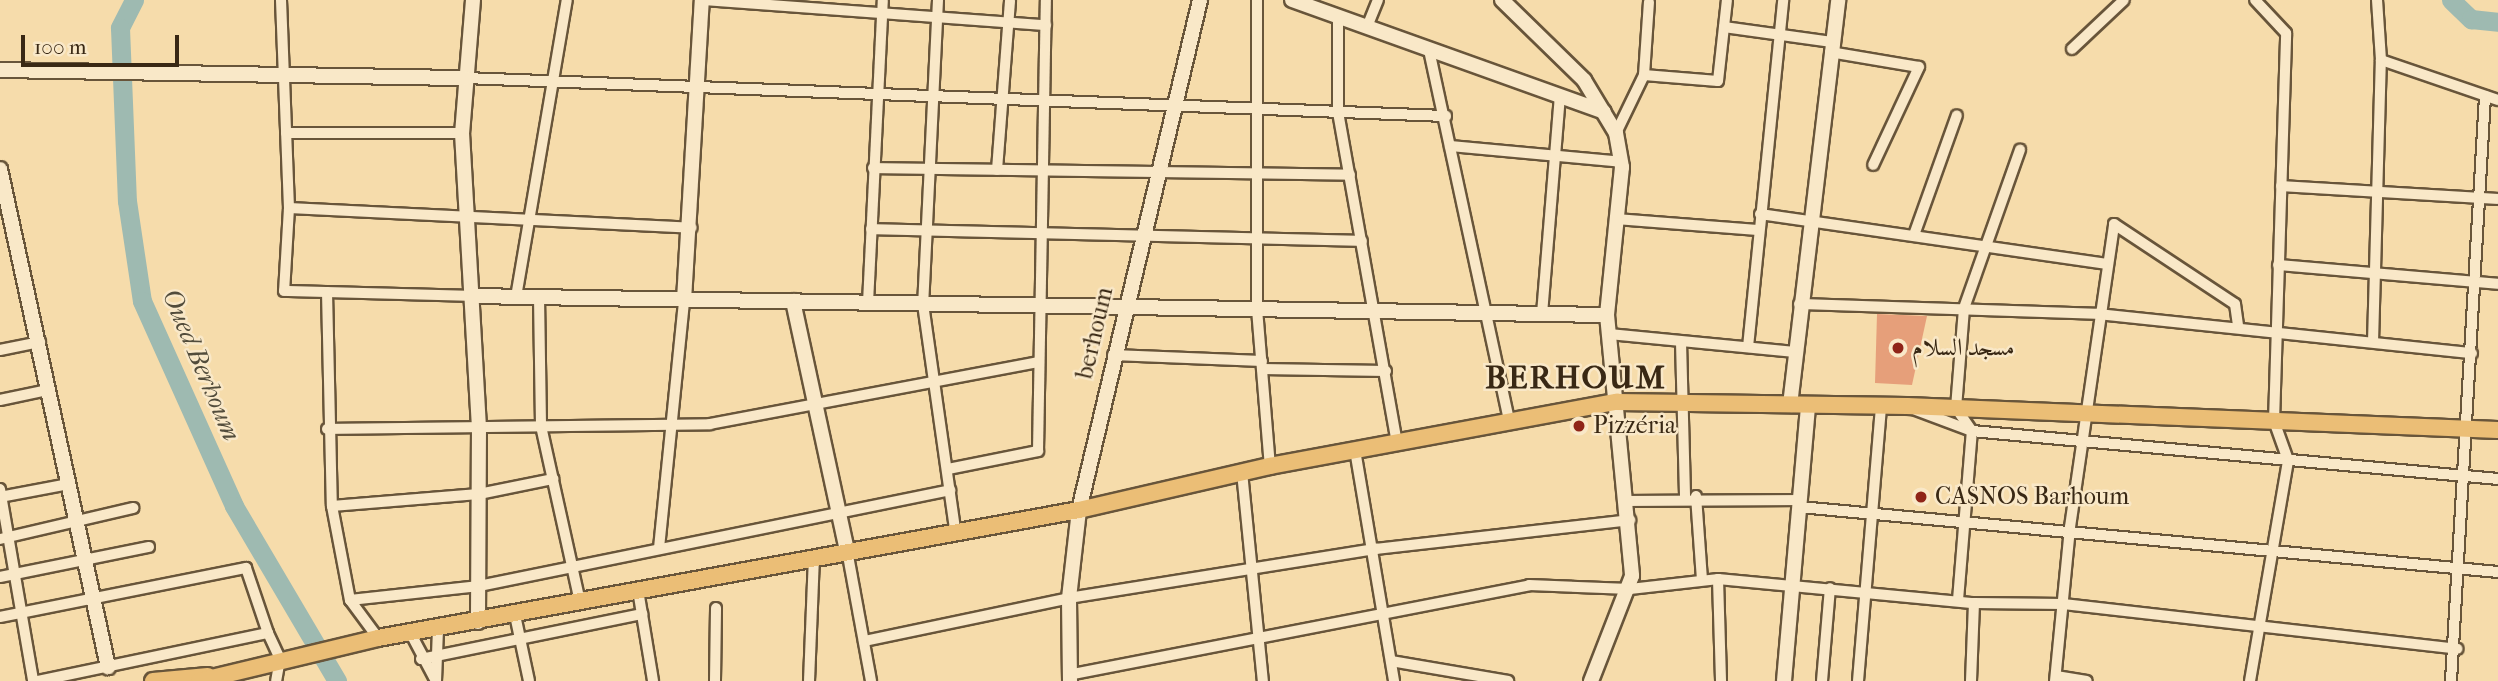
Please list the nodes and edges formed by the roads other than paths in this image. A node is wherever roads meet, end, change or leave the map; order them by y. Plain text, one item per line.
1 (281, 0) edge
2 (473, 0) edge
3 (567, 0) edge
4 (702, 0) edge
5 (883, 0) edge
6 (938, 0) edge
7 (1010, 0) edge
8 (1046, 0) edge
9 (1200, 0) edge
10 (1257, 0) edge
11 (1292, 0) edge
12 (1378, 0) edge
13 (1502, 0) edge
14 (1727, 0) edge
15 (1783, 0) edge
16 (1838, 0) edge
17 (2124, 0) edge
18 (2255, 0) edge
19 (2377, 0) edge
20 (1649, 2) dead end
21 (786, 3) edge
22 (879, 13) junction
23 (936, 17) junction
24 (1338, 17) junction
25 (1008, 22) junction
26 (1046, 25) junction
27 (1367, 27) junction
28 (1724, 27) junction
29 (1779, 35) junction
30 (1831, 47) junction
31 (2072, 49) dead end
32 (1429, 50) junction
33 (2381, 60) junction
34 (0, 70) edge
35 (1644, 75) junction
36 (284, 78) junction
37 (465, 78) junction
38 (555, 80) junction
39 (697, 85) junction
40 (875, 92) junction
41 (933, 94) junction
42 (1560, 96) junction
43 (2484, 96) junction
44 (999, 98) junction
45 (1044, 99) junction
46 (2498, 100) edge
47 (1176, 103) junction
48 (1256, 106) junction
49 (1338, 112) junction
50 (1604, 112) junction
51 (1957, 115) dead end
52 (1446, 116) junction
53 (462, 132) junction
54 (1616, 132) junction
55 (286, 133) junction
56 (1450, 146) junction
57 (2020, 150) dead end
58 (1555, 156) junction
59 (1621, 162) junction
60 (1874, 165) dead end
61 (873, 167) junction
62 (927, 169) junction
63 (997, 170) junction
64 (1042, 170) junction
65 (1157, 172) junction
66 (1256, 174) junction
67 (1350, 175) junction
68 (1, 176) edge
69 (2281, 186) junction
70 (2378, 192) junction
71 (2477, 197) junction
72 (2498, 199) edge
73 (289, 208) junction
74 (1760, 214) junction
75 (467, 217) junction
76 (1616, 219) junction
77 (532, 220) junction
78 (1809, 220) junction
79 (692, 228) junction
80 (871, 229) junction
81 (922, 230) junction
82 (1758, 230) junction
83 (1041, 233) junction
84 (1140, 235) junction
85 (1914, 235) junction
86 (1257, 238) junction
87 (1362, 241) junction
88 (1989, 246) junction
89 (2105, 264) junction
90 (2278, 265) junction
91 (2377, 275) junction
92 (2476, 282) junction
93 (2498, 284) edge
94 (327, 292) junction
95 (471, 296) junction
96 (516, 297) junction
97 (540, 297) junction
98 (684, 300) junction
99 (793, 302) junction
100 (868, 303) junction
101 (923, 304) junction
102 (1799, 304) junction
103 (1039, 305) junction
104 (1124, 307) junction
105 (1964, 308) junction
106 (1257, 309) junction
107 (1377, 311) junction
108 (1486, 313) junction
109 (1542, 314) junction
110 (2098, 314) junction
111 (1607, 315) junction
112 (2238, 326) junction
113 (2277, 331) junction
114 (1609, 334) junction
115 (40, 342) junction
116 (1681, 342) junction
117 (2373, 342) junction
118 (1748, 347) junction
119 (0, 350) edge
120 (1795, 352) junction
121 (2472, 353) junction
122 (1113, 355) junction
123 (1038, 362) junction
124 (1262, 365) junction
125 (1386, 371) junction
126 (933, 382) junction
127 (47, 390) junction
128 (0, 400) edge
129 (1617, 402) junction
130 (1679, 402) junction
131 (815, 404) junction
132 (1790, 405) junction
133 (1808, 406) junction
134 (1906, 406) junction
135 (1881, 408) junction
136 (1956, 408) junction
137 (2091, 413) junction
138 (1508, 420) junction
139 (2274, 421) junction
140 (668, 423) junction
141 (541, 426) junction
142 (479, 427) junction
143 (2468, 428) junction
144 (327, 429) junction
145 (2498, 430) edge
146 (1972, 431) junction
147 (2085, 438) junction
148 (1396, 442) junction
149 (1354, 450) junction
150 (2288, 460) junction
151 (1270, 466) junction
152 (948, 469) junction
153 (1242, 472) junction
154 (2463, 477) junction
155 (553, 479) junction
156 (2498, 479) edge
157 (69, 484) junction
158 (950, 491) junction
159 (0, 494) edge
160 (479, 494) junction
161 (1691, 497) junction
162 (1628, 501) junction
163 (1800, 503) junction
164 (332, 506) junction
165 (133, 508) dead end
166 (838, 510) junction
167 (1079, 510) junction
168 (1871, 513) junction
169 (1630, 520) junction
170 (77, 522) junction
171 (1965, 522) junction
172 (2070, 527) junction
173 (955, 528) junction
174 (4, 538) edge
175 (149, 547) dead end
176 (659, 548) junction
177 (1376, 549) junction
178 (2273, 549) junction
179 (847, 550) junction
180 (814, 559) junction
181 (86, 560) junction
182 (575, 566) junction
183 (1255, 568) junction
184 (2456, 570) junction
185 (2498, 572) edge
186 (15, 574) junction
187 (0, 577) edge
188 (1718, 579) junction
189 (1702, 580) junction
190 (1791, 584) junction
191 (479, 586) junction
192 (1830, 588) junction
193 (1630, 589) junction
194 (638, 590) junction
195 (1867, 591) junction
196 (1069, 598) junction
197 (92, 599) junction
198 (351, 600) junction
199 (1958, 600) junction
200 (580, 602) junction
201 (1974, 603) junction
202 (2064, 604) junction
203 (716, 608) dead end
204 (1386, 612) junction
205 (21, 613) junction
206 (642, 614) junction
207 (515, 615) junction
208 (0, 617) edge
209 (478, 622) junction
210 (2260, 625) junction
211 (438, 629) junction
212 (268, 633) junction
213 (411, 634) junction
214 (1259, 636) junction
215 (379, 638) junction
216 (864, 641) junction
217 (521, 642) junction
218 (2457, 649) junction
219 (167, 656) junction
220 (438, 656) junction
221 (288, 657) junction
222 (421, 659) junction
223 (1391, 661) junction
224 (109, 674) edge
225 (1068, 678) edge
226 (173, 679) edge
227 (204, 679) edge
228 (2056, 679) edge
229 (35, 681) edge
230 (153, 681) edge
231 (276, 681) edge
232 (436, 681) edge
233 (529, 681) edge
234 (653, 681) edge
235 (715, 681) edge
236 (809, 681) edge
237 (871, 681) edge
238 (1263, 681) edge
239 (1394, 681) edge
240 (1508, 681) edge
241 (1591, 681) edge
242 (1721, 681) edge
243 (1784, 681) edge
244 (1822, 681) edge
245 (1858, 681) edge
246 (1971, 681) edge
247 (2087, 681) edge
248 (2250, 681) edge
249 (2451, 681) edge

1 - 36 street
2 - 37 street
3 - 38 street
4 - 21 street
4 - 39 street
5 - 22 street
6 - 23 street
7 - 25 street
8 - 26 street
9 - 47 street, berhoum
10 - 48 street
11 - 24 street
12 - 27 street
13 - 50 street
14 - 28 street
15 - 29 street
16 - 30 street
17 - 31 street
18 - 69 street
19 - 33 street
20 - 35 street
21 - 22 street
22 - 23 street
22 - 40 street
23 - 25 street
23 - 41 street
24 - 27 street
24 - 49 street
25 - 26 street
25 - 44 street
26 - 45 street
27 - 32 street
28 - 29 street
28 - 35 street
29 - 30 street
29 - 74 street
30 - 60 street
30 - 78 street
32 - 42 street
32 - 52 street
33 - 43 street
33 - 70 street
34 - 36 street
35 - 54 street
36 - 37 street
36 - 55 street
37 - 38 street
37 - 53 street
38 - 39 street
38 - 77 street
39 - 40 street
39 - 79 street
40 - 41 street
40 - 61 street
41 - 44 street
41 - 62 street
42 - 50 street
42 - 58 street
43 - 46 street
43 - 71 street
44 - 45 street
44 - 63 street
45 - 47 street
45 - 64 street
47 - 48 street
47 - 65 street, berhoum
48 - 49 street
48 - 66 street
49 - 52 street
49 - 67 street
50 - 54 street
51 - 85 street
52 - 56 street
53 - 55 street
53 - 75 street
54 - 59 street
55 - 73 street
56 - 58 street
56 - 108 street
57 - 88 street
58 - 59 street
58 - 109 street
59 - 76 street
61 - 62 street
61 - 80 street
62 - 63 street
62 - 81 street
63 - 64 street
64 - 65 street
64 - 83 street
65 - 66 street
65 - 84 street, berhoum
66 - 67 street
66 - 86 street
67 - 87 street
68 - 115 street
69 - 70 street
69 - 90 street
70 - 71 street
70 - 91 street
71 - 72 street
71 - 92 street
73 - 75 street
73 - 94 street
74 - 78 street
74 - 82 street
75 - 77 street
75 - 95 street
76 - 82 street
76 - 111 street
77 - 79 street
77 - 96 street
78 - 85 street
78 - 102 street
79 - 98 street
80 - 81 street
80 - 100 street
81 - 83 street
81 - 101 street
82 - 118 street
83 - 84 street
83 - 103 street
84 - 86 street
84 - 104 street, berhoum
85 - 88 street
86 - 87 street
86 - 106 street
87 - 107 street
88 - 89 street
88 - 105 street
89 - 110 street
89 - 112 street
90 - 91 street
90 - 113 street
91 - 92 street
91 - 117 street
92 - 93 street
92 - 121 street
94 - 95 street
94 - 144 street
95 - 96 street
95 - 142 street
96 - 97 street
97 - 98 street
97 - 141 street
98 - 99 street
98 - 140 street
99 - 100 street
99 - 131 street
100 - 101 street
101 - 103 street
101 - 126 street
102 - 105 street
102 - 120 street
103 - 104 street
103 - 123 street
104 - 106 street
104 - 122 street, berhoum
105 - 110 street
105 - 136 street
106 - 107 street
106 - 124 street
107 - 108 street
107 - 125 street
108 - 109 street
108 - 138 street
109 - 111 street
110 - 112 street
110 - 137 street
111 - 114 street
112 - 113 street
113 - 117 street
113 - 139 street
114 - 116 street
114 - 129 street
115 - 119 street
115 - 127 street
116 - 118 street
116 - 130 street
117 - 121 street
118 - 120 street
120 - 132 street
121 - 143 street
122 - 124 street
122 - 167 street, berhoum
123 - 126 street
123 - 152 street
124 - 125 street
124 - 151 street
125 - 148 street
126 - 131 street
126 - 152 street
127 - 128 street
127 - 157 street
129 - 130 main road
129 - 138 main road
129 - 162 street
130 - 132 main road
130 - 161 street
131 - 140 street
131 - 166 street
132 - 133 main road
133 - 135 main road
133 - 163 street
134 - 135 main road
134 - 136 main road
134 - 146 street
135 - 168 street
136 - 137 main road
136 - 146 street
137 - 139 main road
137 - 147 street
138 - 148 main road
139 - 143 main road
139 - 150 street
140 - 141 street
140 - 176 street
141 - 142 street
141 - 155 street
142 - 144 street
142 - 160 street
143 - 145 main road
143 - 154 street
144 - 164 street
146 - 147 street
146 - 171 street
147 - 150 street
147 - 172 street
148 - 149 main road
149 - 151 main road
149 - 177 street
150 - 154 street
150 - 178 street
151 - 153 main road
152 - 158 street
153 - 167 main road
153 - 183 street
154 - 156 street
154 - 184 street
155 - 160 street
155 - 182 street
157 - 159 street
157 - 170 street
158 - 166 street
158 - 173 street
159 - 174 street
160 - 164 street
160 - 191 street
161 - 162 street
161 - 163 street
161 - 189 street
162 - 169 street
163 - 168 street
163 - 190 street
164 - 198 street
165 - 170 street
166 - 176 street
166 - 179 street
167 - 173 main road
167 - 196 street, berhoum
168 - 171 street
168 - 195 street
169 - 177 street
169 - 193 street
170 - 174 street
170 - 181 street
171 - 172 street
171 - 199 street
172 - 178 street
172 - 202 street
173 - 179 main road
174 - 186 street
175 - 181 street
176 - 182 street
177 - 183 street
177 - 204 street
178 - 184 street
178 - 210 street
179 - 180 main road
179 - 216 street
180 - 194 main road
180 - 236 street
181 - 186 street
181 - 197 street
182 - 191 street
182 - 200 street
183 - 196 street
183 - 214 street
184 - 185 street
184 - 218 street
186 - 187 street
186 - 205 street
188 - 189 street
188 - 190 street
188 - 242 street
189 - 193 street
190 - 192 street
190 - 243 street
191 - 198 street
191 - 209 street
192 - 195 street
192 - 244 street
193 - 204 street
193 - 241 street
194 - 200 main road
194 - 206 street
195 - 199 street
195 - 245 street
196 - 216 street
196 - 225 street, berhoum
197 - 205 street
197 - 212 street
197 - 224 street
198 - 215 street
199 - 201 street
200 - 207 main road
201 - 202 street
201 - 246 street
202 - 210 street
202 - 228 street
203 - 235 street
204 - 214 street
204 - 223 street
205 - 208 street
205 - 229 street
206 - 217 street
206 - 234 street
207 - 209 main road
207 - 217 street
209 - 211 main road
210 - 218 street
210 - 248 street
211 - 213 main road
211 - 220 street
212 - 219 street
212 - 221 street
213 - 215 main road
213 - 222 street
214 - 225 street
214 - 238 street
215 - 221 main road
216 - 237 street
217 - 220 street
217 - 233 street
218 - 249 street
219 - 224 street
219 - 226 street
220 - 222 street
220 - 232 street
221 - 227 main road
221 - 231 street
222 - 232 street
223 - 239 street
223 - 240 street
224 - 229 street
226 - 227 main road
226 - 230 main road
228 - 247 street

